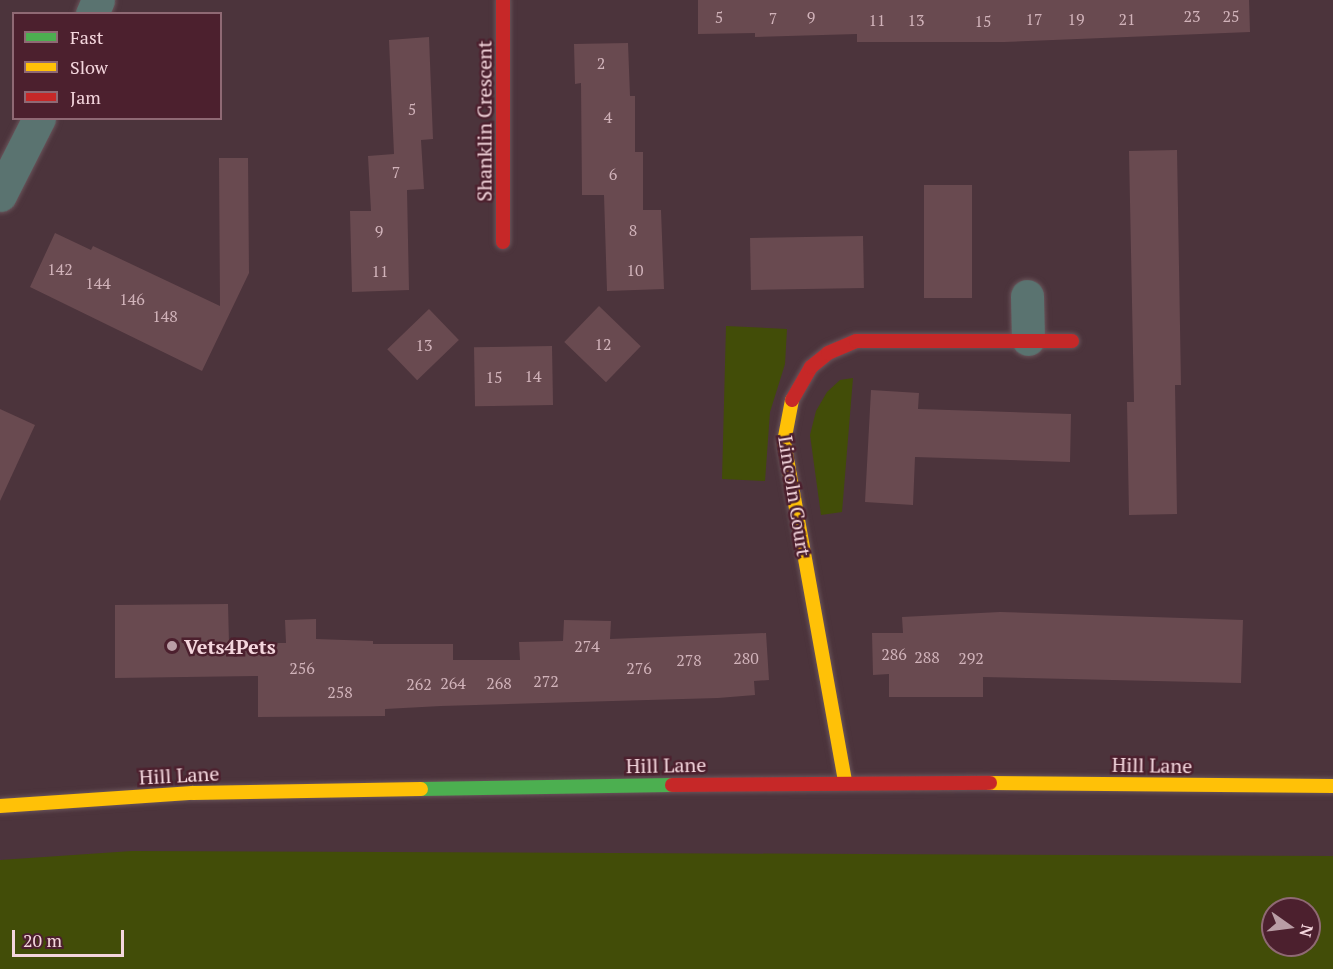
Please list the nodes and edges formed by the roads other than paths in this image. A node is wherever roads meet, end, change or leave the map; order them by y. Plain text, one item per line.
1 (503, 0) edge
2 (38, 120) edge
3 (0, 195) edge
4 (503, 242) dead end
5 (1027, 296) dead end
6 (1028, 339) junction
7 (1072, 341) dead end
8 (845, 782) junction
9 (1333, 786) edge
10 (0, 806) edge

1 - 4 street, Shanklin Crescent
2 - 3 street
5 - 6 street
6 - 7 street, Lincoln Court
6 - 8 street, Lincoln Court
8 - 9 street, Hill Lane
8 - 10 street, Hill Lane

